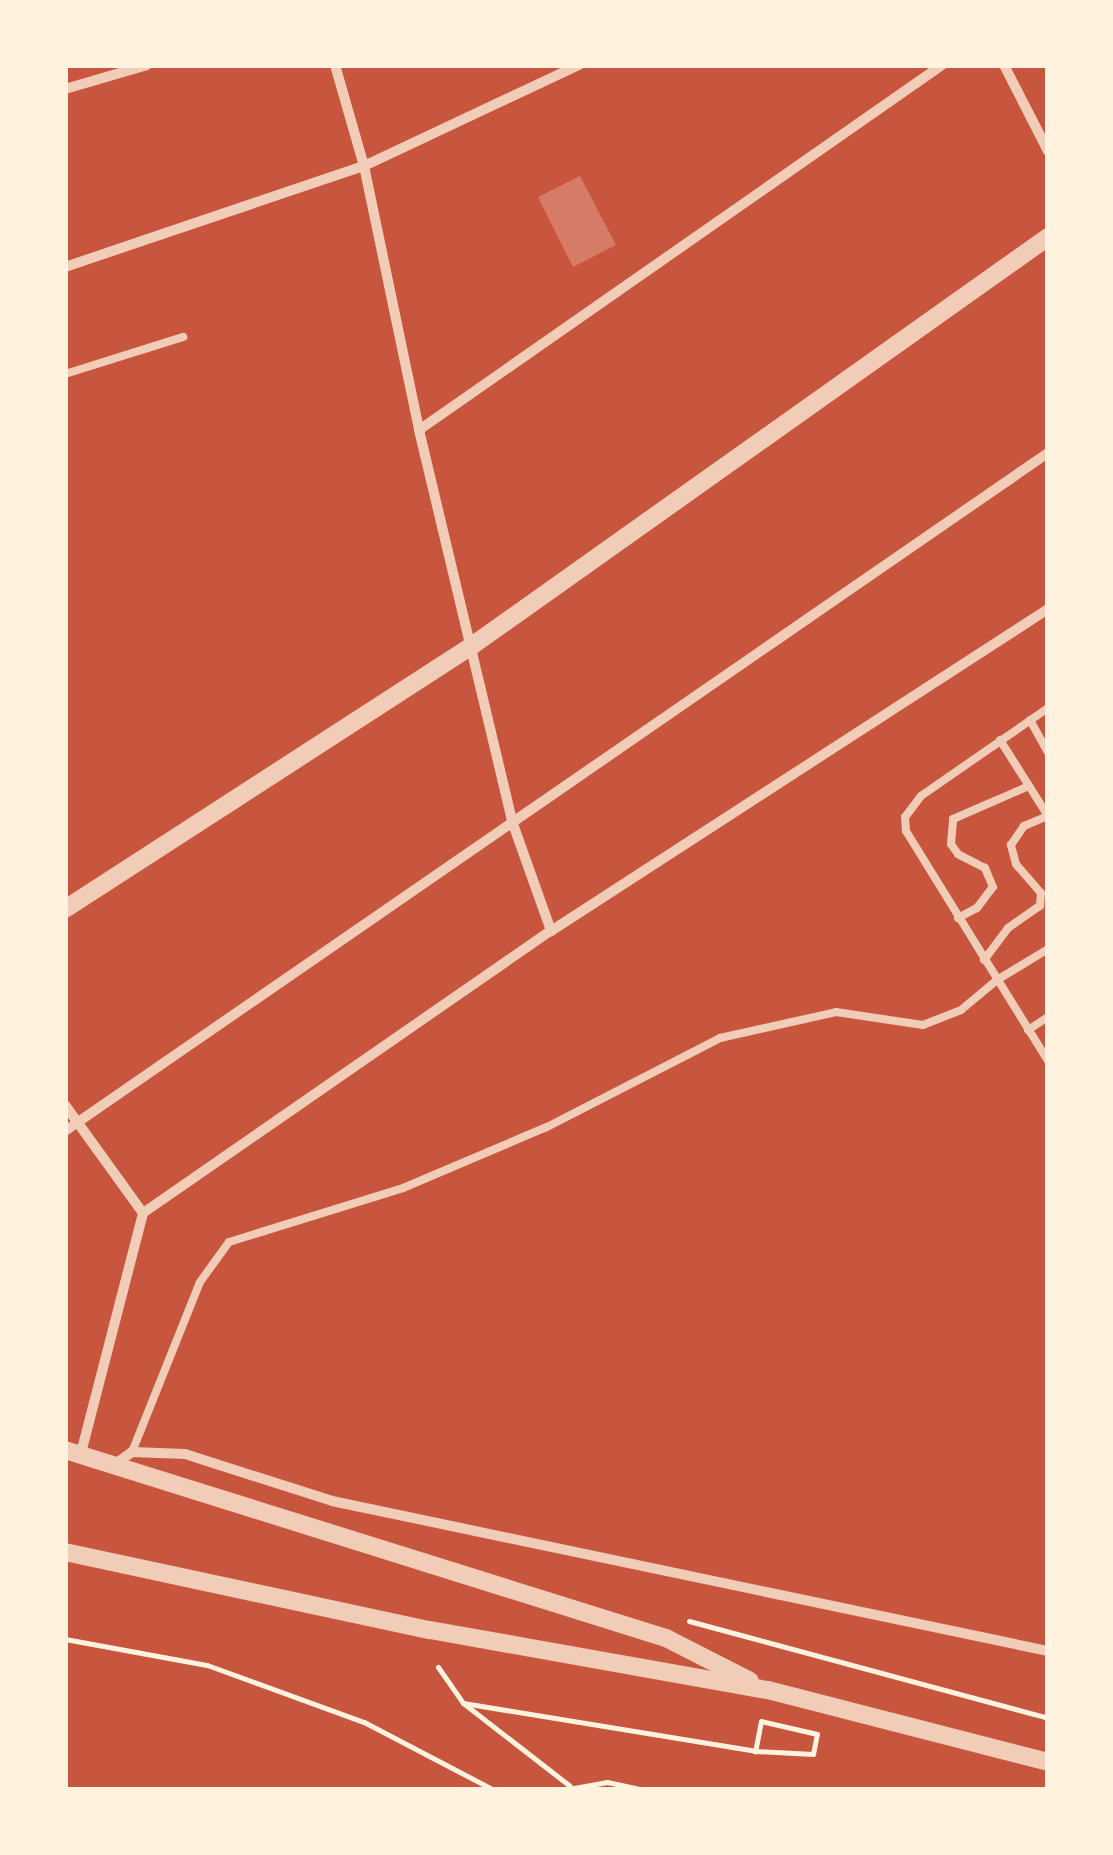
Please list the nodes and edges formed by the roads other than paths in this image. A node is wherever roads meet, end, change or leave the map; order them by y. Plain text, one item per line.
1 (147, 65) edge
2 (335, 65) edge
3 (579, 65) edge
4 (942, 65) edge
5 (1004, 65) edge
6 (65, 89) edge
7 (1048, 151) edge
8 (364, 166) junction
9 (1048, 237) edge
10 (65, 267) edge
11 (183, 337) dead end
12 (65, 374) edge
13 (419, 430) junction
14 (1048, 453) edge
15 (1048, 610) edge
16 (473, 645) junction
17 (1048, 709) edge
18 (1030, 720) junction
19 (1000, 740) junction
20 (1048, 752) edge
21 (1029, 786) junction
22 (1048, 816) edge
23 (513, 824) junction
24 (65, 910) edge
25 (958, 918) junction
26 (551, 931) junction
27 (1048, 948) edge
28 (984, 960) junction
29 (997, 980) junction
30 (1048, 1017) edge
31 (1028, 1030) junction
32 (1047, 1057) edge
33 (65, 1105) edge
34 (77, 1123) junction
35 (65, 1131) edge
36 (143, 1213) junction
37 (73, 1452) edge
38 (132, 1452) junction
39 (115, 1464) junction
40 (65, 1552) edge
41 (1048, 1651) edge
42 (768, 1690) junction
43 (1048, 1762) edge

1 - 6 street
2 - 8 street
3 - 8 street
4 - 13 street
5 - 7 street
8 - 10 street
8 - 13 street
9 - 16 street
11 - 12 lane
13 - 16 street
14 - 23 street
15 - 26 street
16 - 23 street
16 - 24 street
17 - 18 lane
18 - 19 lane
18 - 20 lane
19 - 21 lane
19 - 25 lane
21 - 22 lane
21 - 25 lane
22 - 28 lane
23 - 26 street
23 - 34 street
25 - 28 lane
26 - 36 street
27 - 29 lane
28 - 29 lane
29 - 31 lane
29 - 38 lane
30 - 31 lane
31 - 32 lane
33 - 34 street
34 - 35 street
34 - 36 street
36 - 37 street
37 - 39 street
38 - 39 street
38 - 41 street
39 - 42 street
40 - 42 street
42 - 43 street

